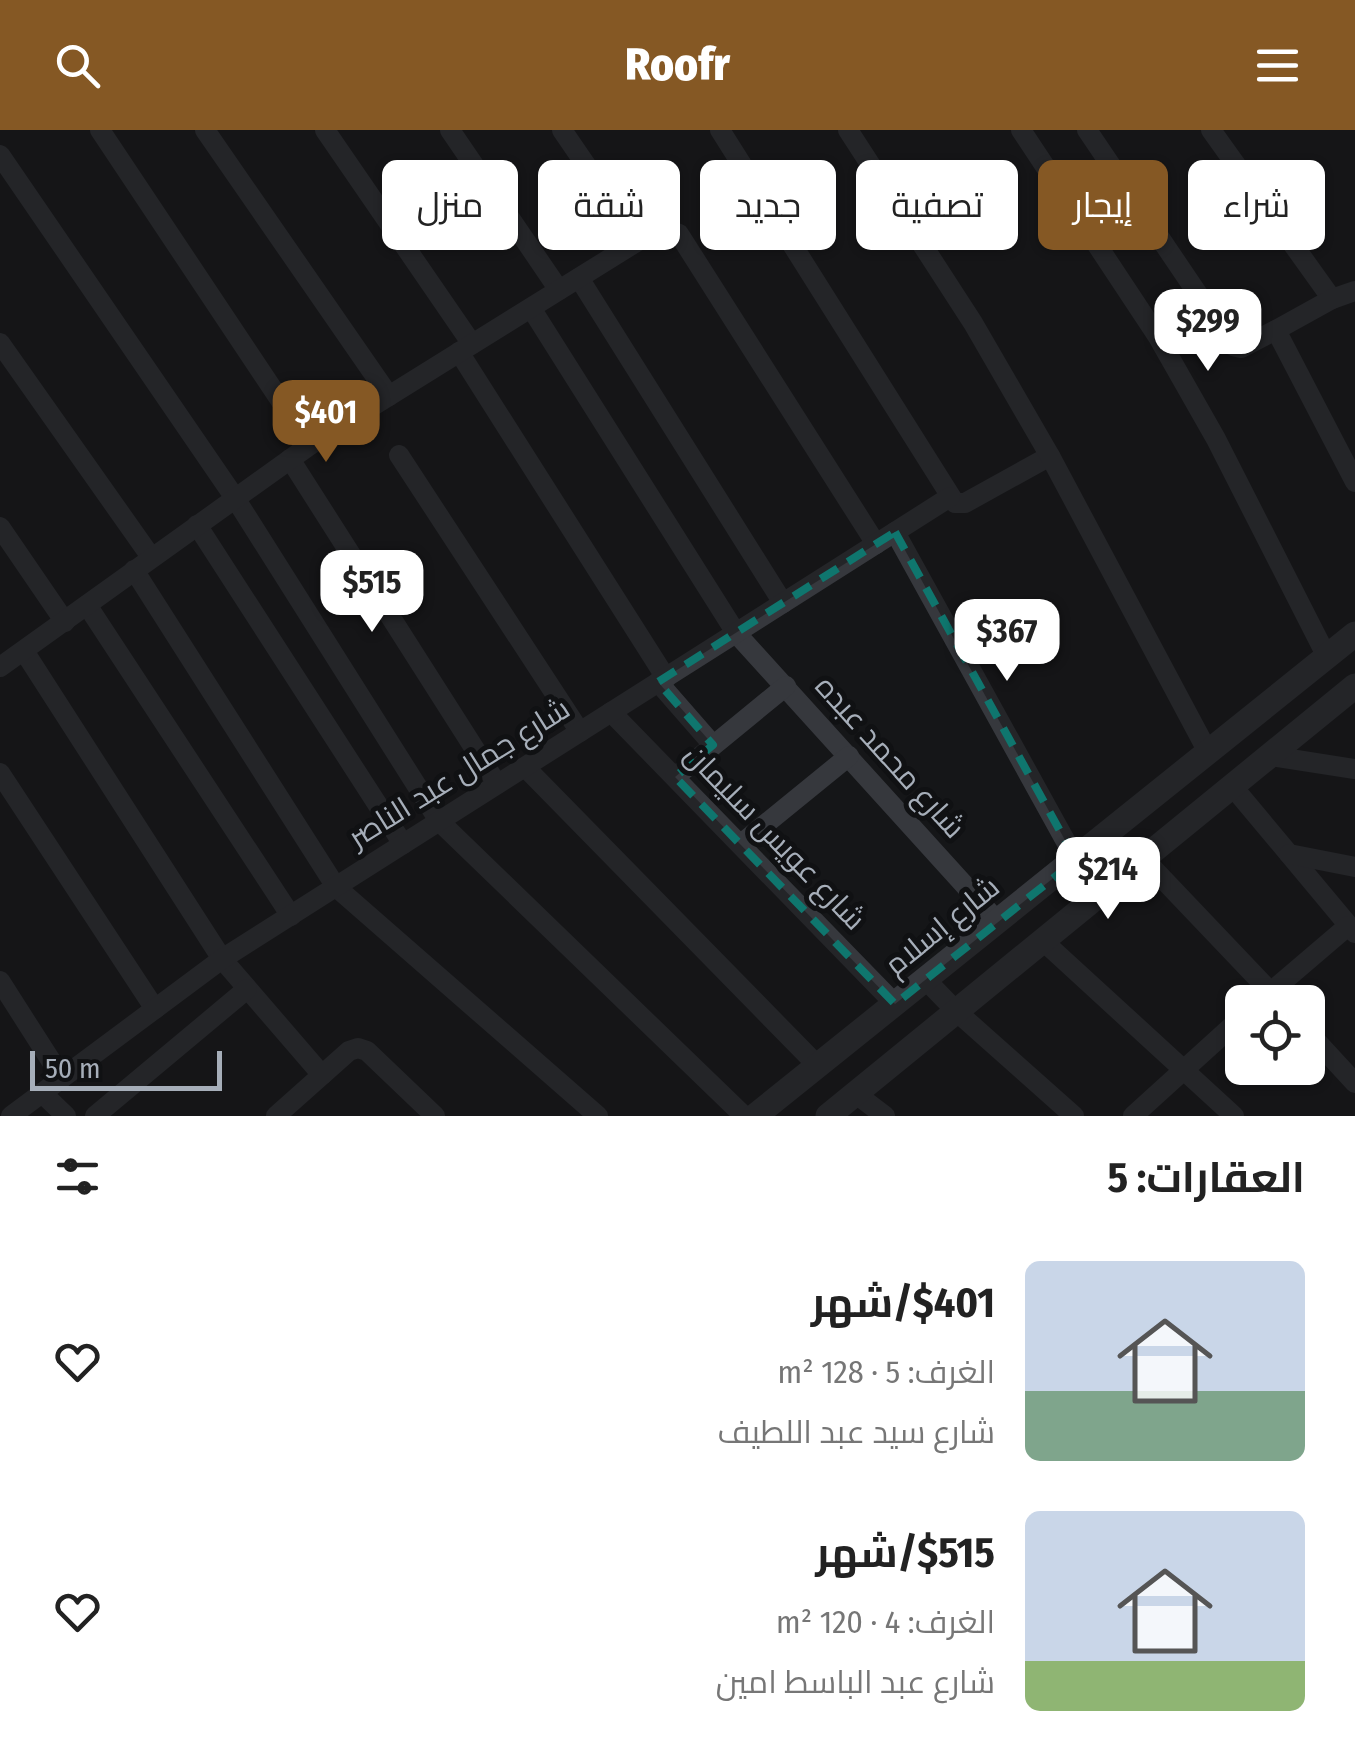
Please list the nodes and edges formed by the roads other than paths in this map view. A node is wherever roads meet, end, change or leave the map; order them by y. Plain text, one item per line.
1 (100, 130) edge
2 (205, 130) edge
3 (326, 130) edge
4 (450, 130) edge
5 (562, 130) edge
6 (720, 130) edge
7 (848, 130) edge
8 (1021, 130) edge
9 (1086, 130) edge
10 (1211, 130) edge
11 (0, 155) edge
12 (583, 160) edge
13 (680, 236) edge
14 (622, 250) edge
15 (579, 278) junction
16 (559, 290) junction
17 (1355, 291) edge
18 (1332, 299) junction
19 (531, 308) junction
20 (1276, 330) junction
21 (0, 343) edge
22 (466, 348) junction
23 (389, 396) junction
24 (310, 445) junction
25 (399, 455) dead end
26 (1050, 456) junction
27 (290, 460) junction
28 (1355, 482) edge
29 (950, 497) junction
30 (235, 498) junction
31 (197, 525) junction
32 (0, 527) edge
33 (895, 532) junction
34 (876, 544) junction
35 (143, 564) junction
36 (783, 603) junction
37 (87, 605) junction
38 (65, 622) junction
39 (736, 633) junction
40 (1355, 634) edge
41 (24, 651) junction
42 (1328, 657) junction
43 (0, 667) edge
44 (662, 680) junction
45 (786, 686) junction
46 (1355, 686) edge
47 (611, 712) junction
48 (580, 732) junction
49 (712, 744) junction
50 (1208, 754) junction
51 (849, 756) junction
52 (1271, 756) junction
53 (525, 767) junction
54 (1355, 768) edge
55 (0, 772) edge
56 (675, 777) junction
57 (498, 784) junction
58 (1233, 787) junction
59 (439, 821) junction
60 (403, 844) junction
61 (741, 844) junction
62 (1289, 854) junction
63 (1142, 858) junction
64 (1076, 860) junction
65 (1355, 866) edge
66 (336, 887) junction
67 (291, 916) junction
68 (998, 922) junction
69 (1352, 930) edge
70 (1042, 940) junction
71 (222, 959) junction
72 (926, 980) junction
73 (0, 981) edge
74 (1257, 985) edge
75 (1287, 985) edge
76 (247, 989) junction
77 (895, 1004) junction
78 (155, 1009) junction
79 (956, 1011) junction
80 (1225, 1032) edge
81 (1325, 1050) edge
82 (818, 1066) junction
83 (1182, 1070) junction
84 (322, 1075) junction
85 (62, 1078) junction
86 (1355, 1083) edge
87 (42, 1093) junction
88 (856, 1094) junction
89 (11, 1116) edge
90 (66, 1116) edge
91 (96, 1116) edge
92 (276, 1116) edge
93 (435, 1116) edge
94 (598, 1116) edge
95 (744, 1116) edge
96 (755, 1116) edge
97 (828, 1116) edge
98 (885, 1116) edge
99 (1074, 1116) edge
100 (1132, 1116) edge
101 (1234, 1116) edge

1 - 24 street
2 - 23 street
3 - 22 street
4 - 16 street
5 - 12 street
6 - 29 street
7 - 26 street
8 - 42 street
9 - 20 street
10 - 18 street
11 - 30 street
13 - 34 street
14 - 15 street
15 - 16 street
15 - 36 street
16 - 19 street
17 - 18 street
18 - 20 street
19 - 22 street
19 - 39 street, شارع محمد عبده
20 - 28 street
21 - 35 street
22 - 23 street
22 - 44 street
23 - 24 street
24 - 27 street
25 - 48 street
26 - 29 street
26 - 50 street
27 - 30 street
27 - 57 street
29 - 33 street, شارع جمال عبد الناصر
30 - 31 street
30 - 59 street
31 - 35 street
31 - 60 street
32 - 38 street
33 - 34 street, شارع جمال عبد الناصر
33 - 64 street
34 - 36 street, شارع جمال عبد الناصر
35 - 37 street
35 - 66 street
36 - 39 street, شارع جمال عبد الناصر
37 - 38 street
37 - 67 street
38 - 41 street
39 - 44 street, شارع جمال عبد الناصر
39 - 45 street, شارع محمد عبده
40 - 42 street, شارع إسلام
41 - 43 street
41 - 71 street
42 - 50 street, شارع إسلام
44 - 47 street, شارع جمال عبد الناصر
44 - 49 street
45 - 49 street
45 - 51 street, شارع محمد عبده
46 - 52 street
47 - 48 street, شارع جمال عبد الناصر
47 - 56 street, شارع عويس سليمان
48 - 53 street, شارع جمال عبد الناصر
49 - 56 street
50 - 64 street, شارع إسلام
51 - 61 street
51 - 68 street, شارع محمد عبده
52 - 54 street
52 - 58 street
53 - 57 street, شارع جمال عبد الناصر
53 - 82 street
55 - 78 street
56 - 61 street, شارع عويس سليمان
57 - 59 street, شارع جمال عبد الناصر
58 - 62 street
58 - 63 street
59 - 60 street, شارع جمال عبد الناصر
59 - 95 street
60 - 66 street, شارع جمال عبد الناصر
61 - 77 street, شارع عويس سليمان
62 - 65 street
62 - 69 street
63 - 70 street
63 - 74 street
64 - 68 street, شارع إسلام
66 - 67 street, شارع جمال عبد الناصر
66 - 94 street
67 - 71 street, شارع جمال عبد الناصر
68 - 72 street, شارع إسلام
69 - 75 street
70 - 79 street
70 - 83 street
71 - 76 street
71 - 78 street, شارع جمال عبد الناصر
72 - 77 street, شارع إسلام
72 - 79 street
73 - 85 street
76 - 84 street
76 - 91 street
77 - 82 street, شارع إسلام
78 - 85 street, شارع جمال عبد الناصر
79 - 88 street
79 - 99 street
80 - 83 street
81 - 86 street
82 - 96 street, شارع إسلام
83 - 100 street
83 - 101 street
84 - 92 street
84 - 93 street
85 - 87 street, شارع جمال عبد الناصر
87 - 89 street, شارع جمال عبد الناصر
87 - 90 street
88 - 97 street
88 - 98 street

